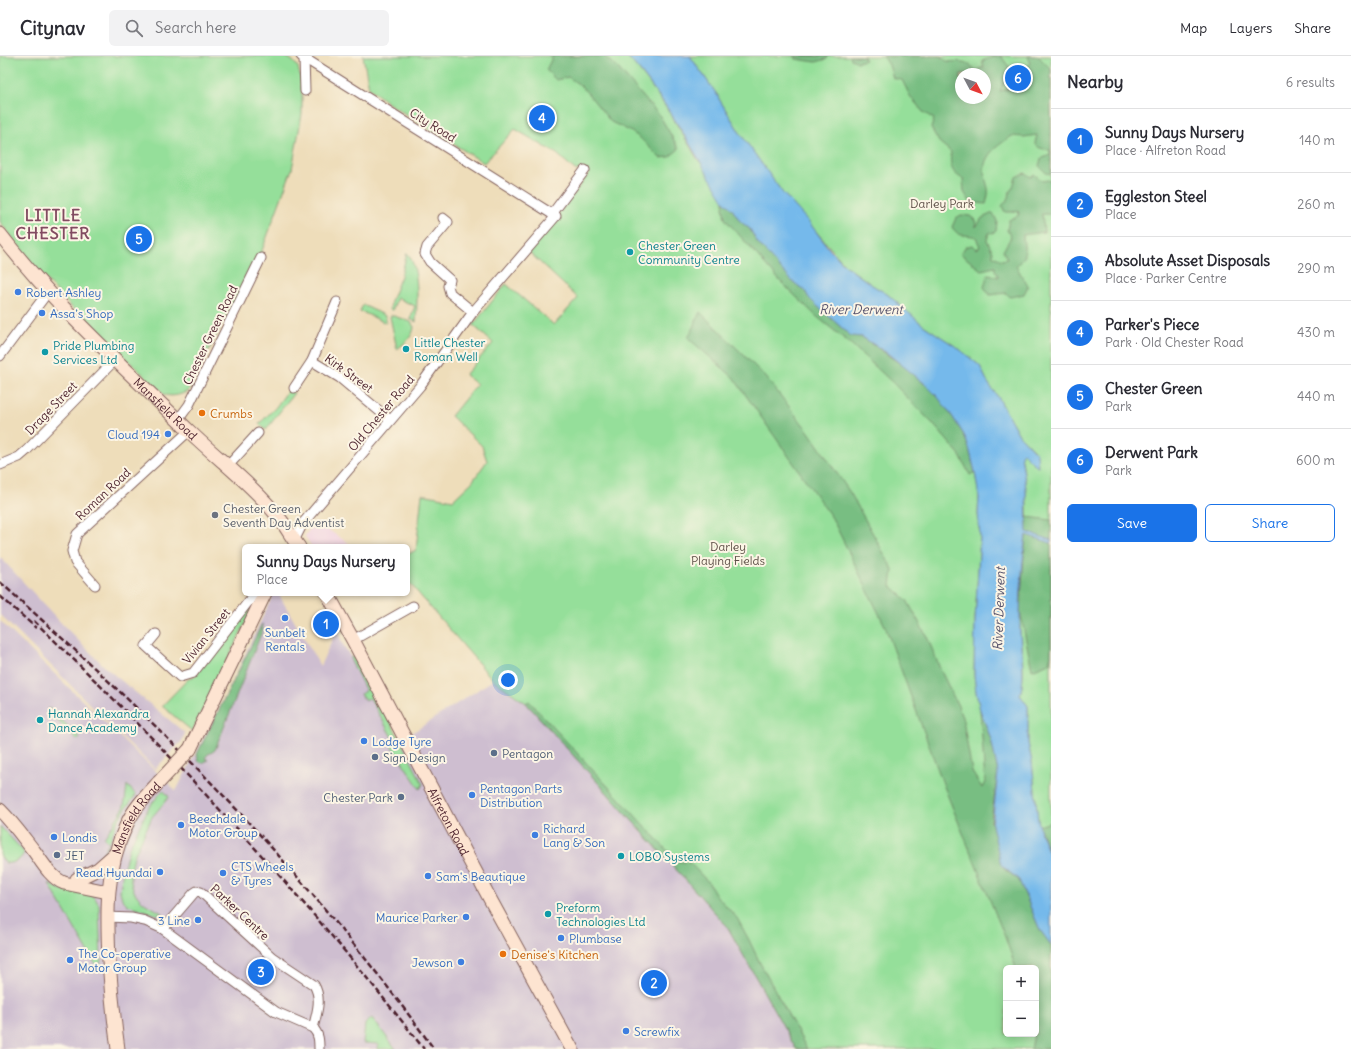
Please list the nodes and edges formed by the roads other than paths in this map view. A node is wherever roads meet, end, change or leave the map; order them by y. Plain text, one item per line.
1 (302, 57) edge
2 (305, 91) dead end
3 (585, 170) dead end
4 (552, 214) junction
5 (443, 218) dead end
6 (0, 234) edge
7 (261, 258) dead end
8 (48, 292) junction
9 (337, 302) dead end
10 (473, 312) junction
11 (0, 356) edge
12 (115, 360) junction
13 (312, 361) junction
14 (294, 388) dead end
15 (178, 420) junction
16 (390, 420) junction
17 (189, 431) junction
18 (258, 433) dead end
19 (0, 465) edge
20 (227, 467) junction
21 (293, 544) edge
22 (294, 544) edge
23 (95, 585) dead end
24 (253, 596) edge
25 (264, 596) edge
26 (329, 596) edge
27 (413, 606) dead end
28 (156, 634) dead end
29 (353, 640) junction
30 (0, 810) edge
31 (115, 854) junction
32 (55, 877) junction
33 (76, 879) junction
34 (109, 889) junction
35 (107, 917) junction
36 (162, 929) junction
37 (313, 1028) junction
38 (118, 1049) edge
39 (319, 1049) edge
40 (572, 1049) edge

1 - 2 street
1 - 4 street, City Road
3 - 4 street, Old Chester Road
4 - 10 street, Old Chester Road
5 - 10 street
6 - 8 street, Mansfield Road
7 - 15 street, Chester Green Road
8 - 11 street
8 - 12 street, Mansfield Road
9 - 13 street
10 - 16 street, Old Chester Road
12 - 15 street, Mansfield Road
12 - 19 street, Drage Street
13 - 14 street
13 - 16 street, Kirk Street
15 - 17 street, Mansfield Road
16 - 22 street, Old Chester Road
17 - 20 street, Mansfield Road
17 - 23 street, Roman Road
18 - 20 street
20 - 21 street, Mansfield Road
24 - 28 street, Vivian Street
25 - 31 street, Mansfield Road, bridge
26 - 29 street, Alfreton Road
27 - 29 street
29 - 40 street, Alfreton Road
30 - 32 street
31 - 33 street
31 - 34 street, Mansfield Road
32 - 33 street
32 - 34 street
33 - 34 street
34 - 35 street, Mansfield Road
35 - 36 street
35 - 38 street, Mansfield Road
36 - 37 street
36 - 37 street, Parker Centre
37 - 39 street

